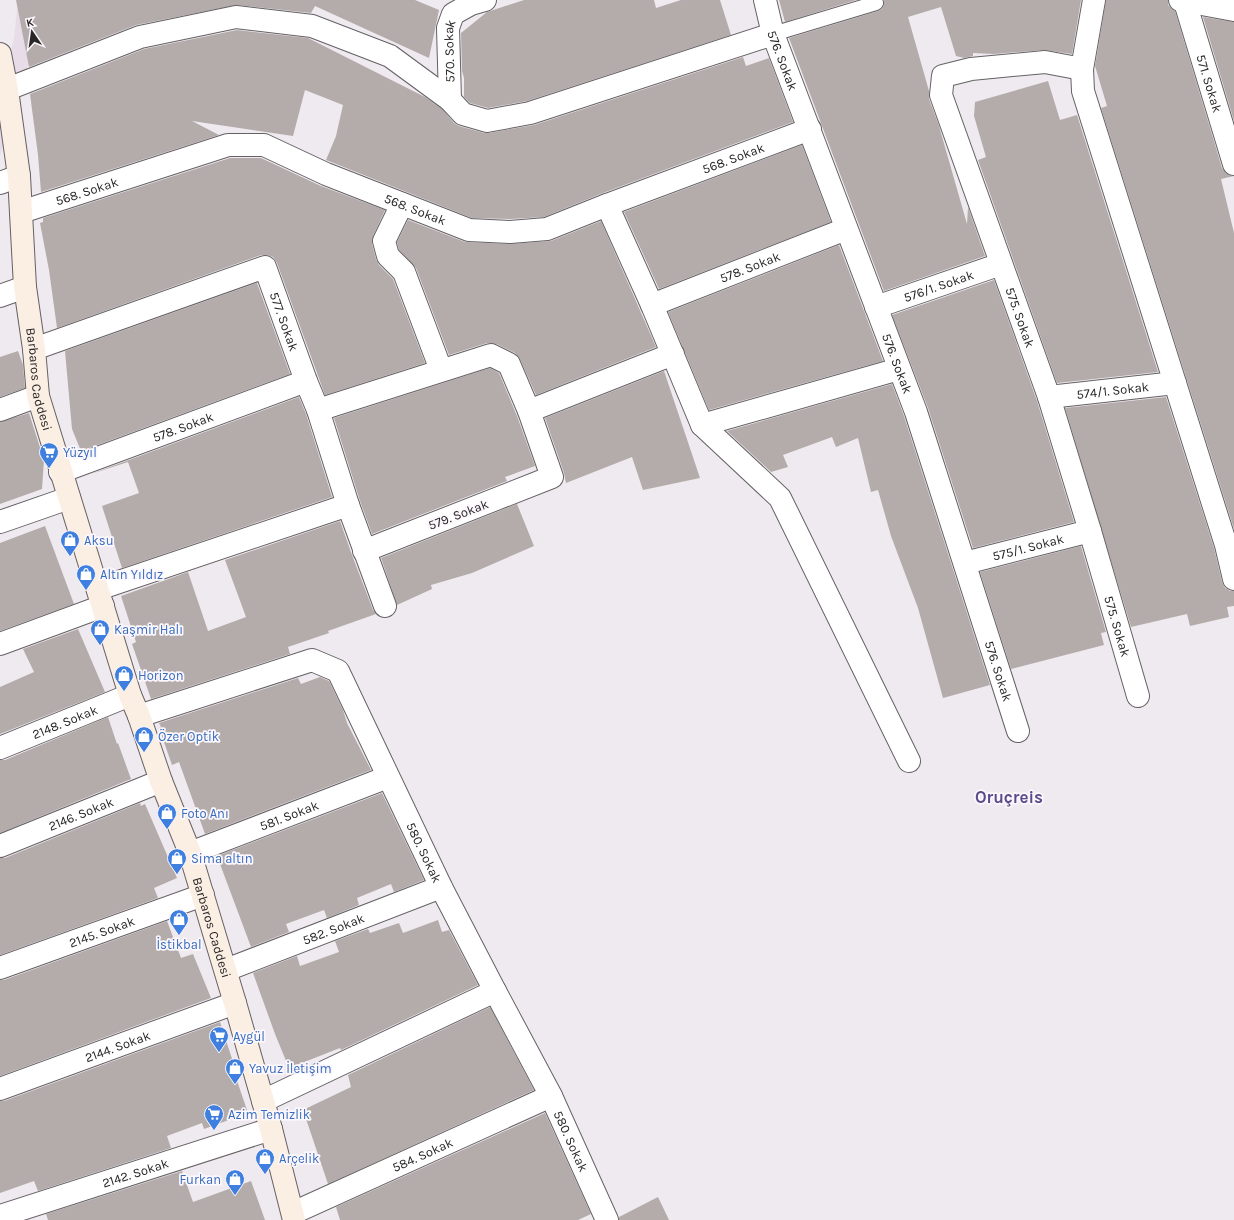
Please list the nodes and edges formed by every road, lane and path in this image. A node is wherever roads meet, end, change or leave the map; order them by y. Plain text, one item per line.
1 (484, 0) edge
2 (765, 0) edge
3 (1094, 0) edge
4 (1183, 1) edge
5 (876, 3) dead end
6 (1234, 10) edge
7 (773, 34) junction
8 (0, 54) edge
9 (1082, 69) junction
10 (3, 91) edge
11 (450, 100) junction
12 (810, 129) junction
13 (1234, 164) edge
14 (9, 180) edge
15 (402, 204) junction
16 (607, 205) junction
17 (21, 212) junction
18 (846, 229) junction
19 (1001, 264) junction
20 (25, 286) junction
21 (0, 296) edge
22 (652, 305) junction
23 (876, 307) junction
24 (34, 349) junction
25 (673, 354) junction
26 (899, 369) junction
27 (442, 370) junction
28 (306, 381) junction
29 (1175, 383) junction
30 (38, 396) junction
31 (1049, 397) junction
32 (0, 410) edge
33 (318, 410) junction
34 (529, 411) junction
35 (702, 425) junction
36 (60, 472) junction
37 (69, 498) junction
38 (348, 505) junction
39 (0, 522) edge
40 (1090, 531) junction
41 (1230, 544) edge
42 (364, 551) junction
43 (965, 563) junction
44 (1234, 579) edge
45 (101, 598) junction
46 (385, 606) dead end
47 (0, 644) edge
48 (130, 695) junction
49 (1138, 696) dead end
50 (139, 716) junction
51 (1018, 731) dead end
52 (0, 748) edge
53 (909, 761) dead end
54 (388, 777) junction
55 (161, 781) junction
56 (0, 846) edge
57 (190, 853) junction
58 (441, 887) junction
59 (203, 895) junction
60 (0, 968) edge
61 (226, 970) junction
62 (495, 991) junction
63 (235, 1003) junction
64 (0, 1089) edge
65 (552, 1096) junction
66 (263, 1101) junction
67 (271, 1129) junction
68 (0, 1216) edge
69 (294, 1216) edge
70 (607, 1220) edge

1 - 11 street, 570. Sokak
2 - 7 street, 576. Sokak
3 - 9 street
4 - 6 street
4 - 13 street, 571. Sokak
5 - 7 lane
7 - 11 street
7 - 12 street, 576. Sokak
8 - 10 main road, Barbaros Caddesi
9 - 19 street, 575. Sokak
9 - 29 street
10 - 11 street
10 - 14 main road, Barbaros Caddesi
12 - 16 street, 568. Sokak
12 - 18 street, 576. Sokak
14 - 17 main road, Barbaros Caddesi
15 - 16 street, 568. Sokak
15 - 17 street, 568. Sokak
15 - 27 street
16 - 22 street
17 - 20 main road, Barbaros Caddesi
18 - 22 street, 578. Sokak
18 - 23 street, 576. Sokak
19 - 23 street, 576/1. Sokak
19 - 31 street, 575. Sokak
20 - 21 street
20 - 24 main road, Barbaros Caddesi
22 - 25 street
23 - 26 street, 576. Sokak
24 - 28 street, 577. Sokak
24 - 30 main road, Barbaros Caddesi
25 - 34 street
25 - 35 street
26 - 35 street
26 - 43 street, 576. Sokak
27 - 33 street
27 - 34 street
28 - 33 street, 577. Sokak
28 - 36 street, 578. Sokak
29 - 31 street, 574/1. Sokak
29 - 41 street
30 - 32 street
30 - 36 main road, Barbaros Caddesi
31 - 40 street, 575. Sokak
33 - 38 street, 577. Sokak
34 - 42 street, 579. Sokak
35 - 53 street
36 - 37 main road, Barbaros Caddesi
37 - 39 street
37 - 45 main road, Barbaros Caddesi
38 - 42 street, 577. Sokak
38 - 45 street
40 - 43 street, 575/1. Sokak
40 - 49 street, 575. Sokak
41 - 44 street
42 - 46 street, 577. Sokak
43 - 51 street, 576. Sokak
45 - 47 street
45 - 48 main road, Barbaros Caddesi
48 - 50 main road, Barbaros Caddesi
48 - 52 street, 2148. Sokak
50 - 54 street, 580. Sokak
50 - 55 main road, Barbaros Caddesi
54 - 57 street, 581. Sokak
54 - 58 street, 580. Sokak
55 - 56 street, 2146. Sokak
55 - 57 main road, Barbaros Caddesi
57 - 59 main road, Barbaros Caddesi
58 - 61 street, 582. Sokak
58 - 62 street, 580. Sokak
59 - 60 street, 2145. Sokak
59 - 61 main road, Barbaros Caddesi
61 - 63 main road, Barbaros Caddesi
62 - 65 street, 580. Sokak
62 - 66 street
63 - 64 street, 2144. Sokak
63 - 66 main road, Barbaros Caddesi
65 - 69 street, 584. Sokak
65 - 70 street, 580. Sokak
66 - 67 main road, Barbaros Caddesi
67 - 68 street, 2142. Sokak
67 - 69 main road, Barbaros Caddesi

